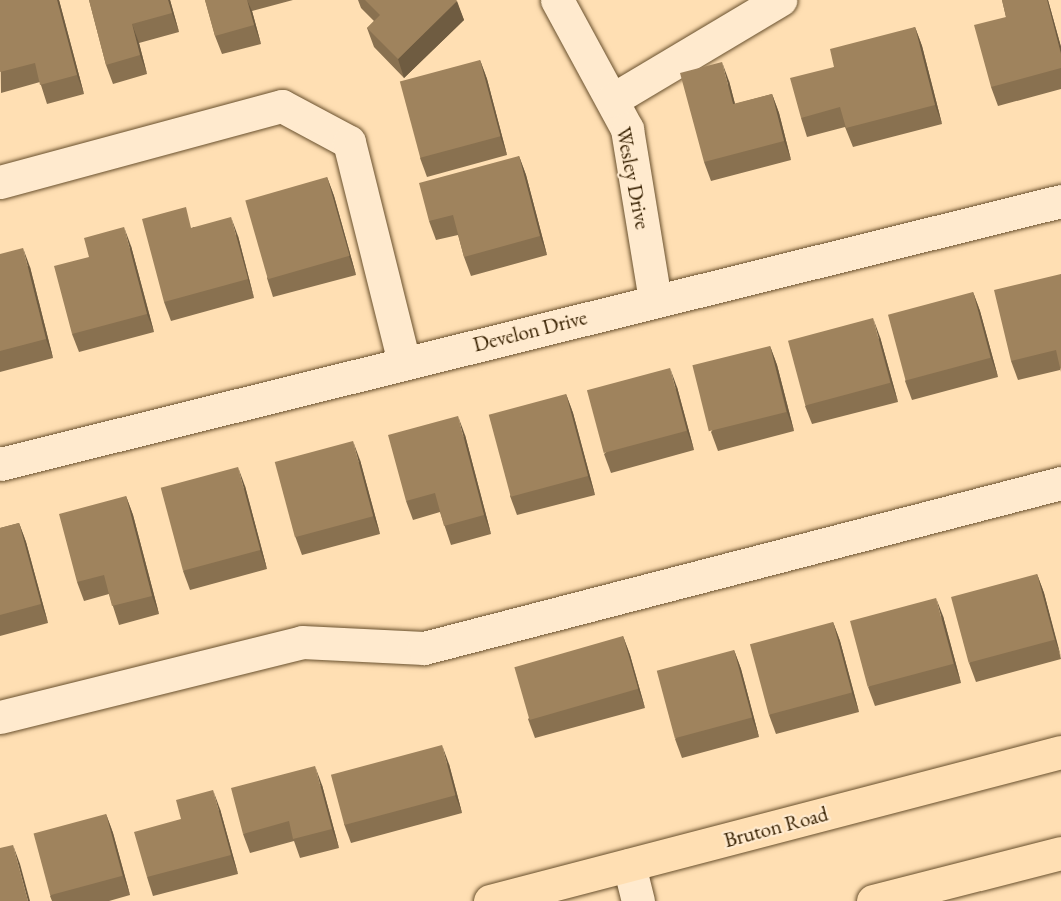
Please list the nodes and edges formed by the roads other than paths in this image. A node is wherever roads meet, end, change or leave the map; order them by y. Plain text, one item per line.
1 (557, 0) edge
2 (780, 0) edge
3 (612, 100) junction
4 (0, 182) edge
5 (1061, 201) edge
6 (655, 300) junction
7 (404, 363) junction
8 (0, 464) edge
9 (1061, 483) edge
10 (0, 717) edge
11 (1061, 752) edge
12 (1061, 852) edge
13 (629, 865) junction
14 (490, 901) edge
15 (638, 901) edge
16 (873, 901) edge

1 - 3 street, Wesley Drive
2 - 3 street
3 - 6 street, Wesley Drive
4 - 7 street
5 - 6 street, Develon Drive
6 - 7 street, Develon Drive
7 - 8 street, Develon Drive
9 - 10 street
11 - 13 main road, Bruton Road
12 - 16 main road
13 - 14 main road, Bruton Road
13 - 15 street

